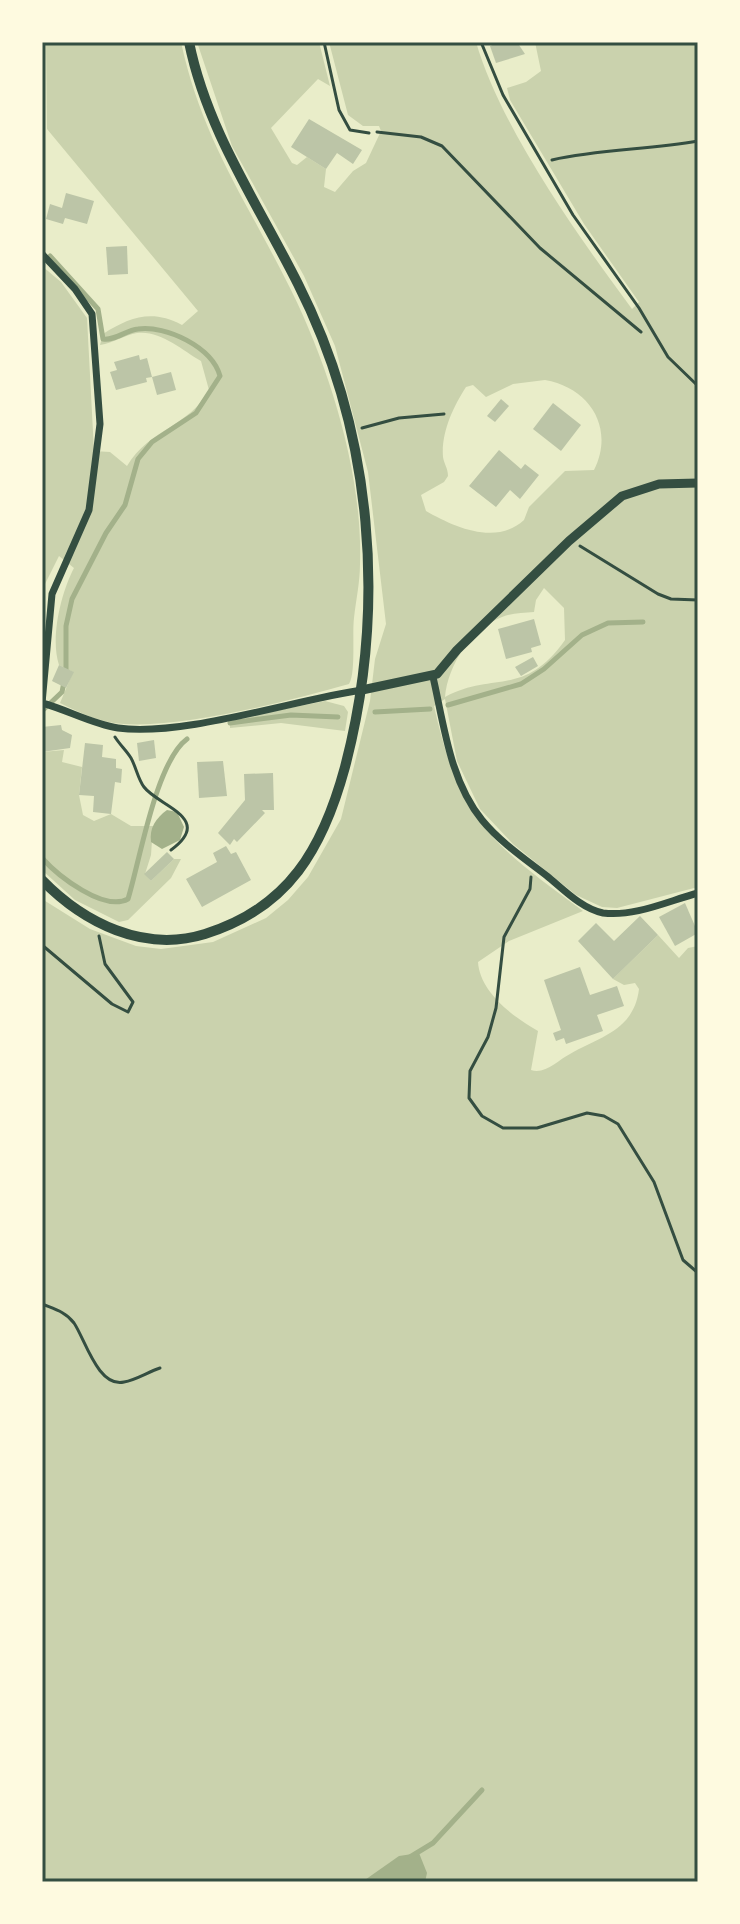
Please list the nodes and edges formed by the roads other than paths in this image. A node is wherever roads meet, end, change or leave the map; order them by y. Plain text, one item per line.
1 (189, 42) edge
2 (324, 42) edge
3 (481, 42) edge
4 (369, 133) road end
5 (42, 254) edge
6 (698, 386) edge
7 (698, 483) edge
8 (433, 677) junction
9 (362, 690) junction
10 (43, 703) edge
11 (42, 880) edge
12 (698, 893) edge

1 - 9 main road
2 - 4 lane
3 - 6 lane
5 - 10 street
7 - 8 street
8 - 9 street
8 - 12 street
9 - 10 street
9 - 11 main road

